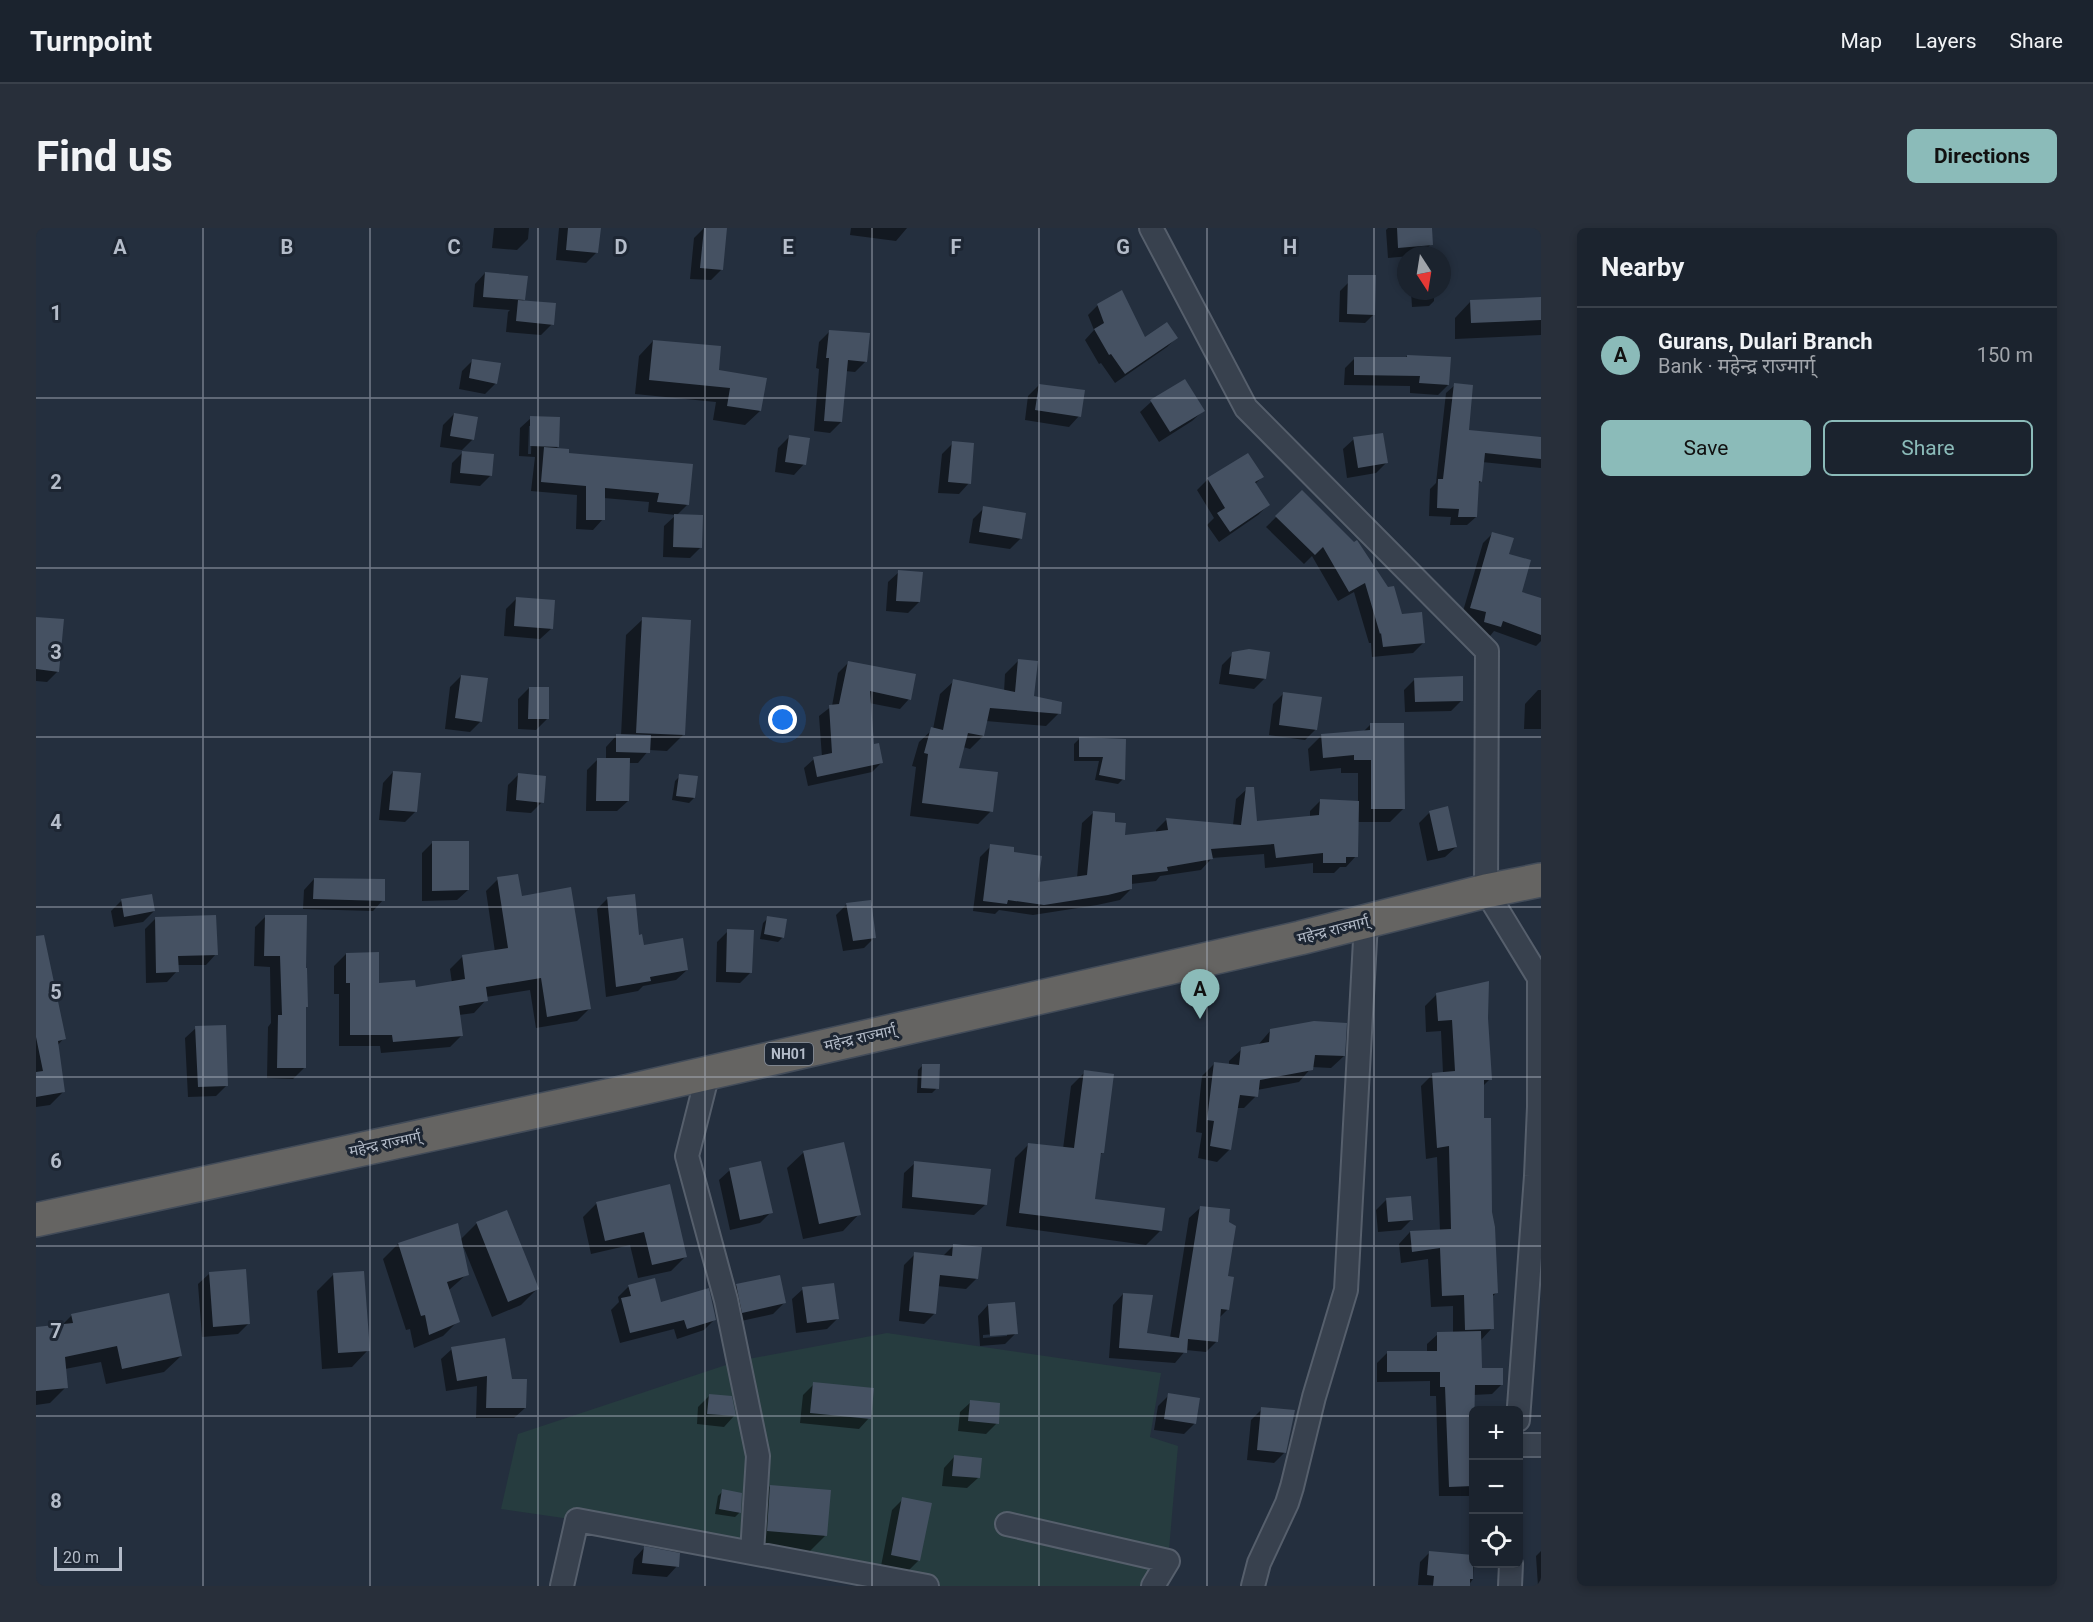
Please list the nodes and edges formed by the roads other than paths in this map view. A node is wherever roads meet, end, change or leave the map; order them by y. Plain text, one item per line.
1 (1151, 228) edge
2 (1541, 880) edge
3 (1486, 891) junction
4 (1366, 922) junction
5 (708, 1073) junction
6 (1540, 1107) edge
7 (1538, 1175) edge
8 (36, 1220) edge
9 (1519, 1406) edge
10 (1523, 1445) edge
11 (1541, 1445) edge
12 (1007, 1524) dead end
13 (752, 1553) junction
14 (1511, 1568) edge
15 (562, 1586) edge
16 (927, 1586) edge
17 (1153, 1586) edge
18 (1252, 1586) edge
19 (1510, 1586) edge

1 - 3 street
2 - 3 highway, महेन्द्र राज्मार्ग् / NH01
3 - 4 highway, महेन्द्र राज्मार्ग् / NH01
3 - 6 street
4 - 5 highway, महेन्द्र राज्मार्ग् / NH01
4 - 18 street
5 - 8 highway, महेन्द्र राज्मार्ग् / NH01
5 - 13 street
6 - 7 street
7 - 9 street
10 - 11 street
12 - 17 street
13 - 15 street
13 - 16 street
14 - 19 street

